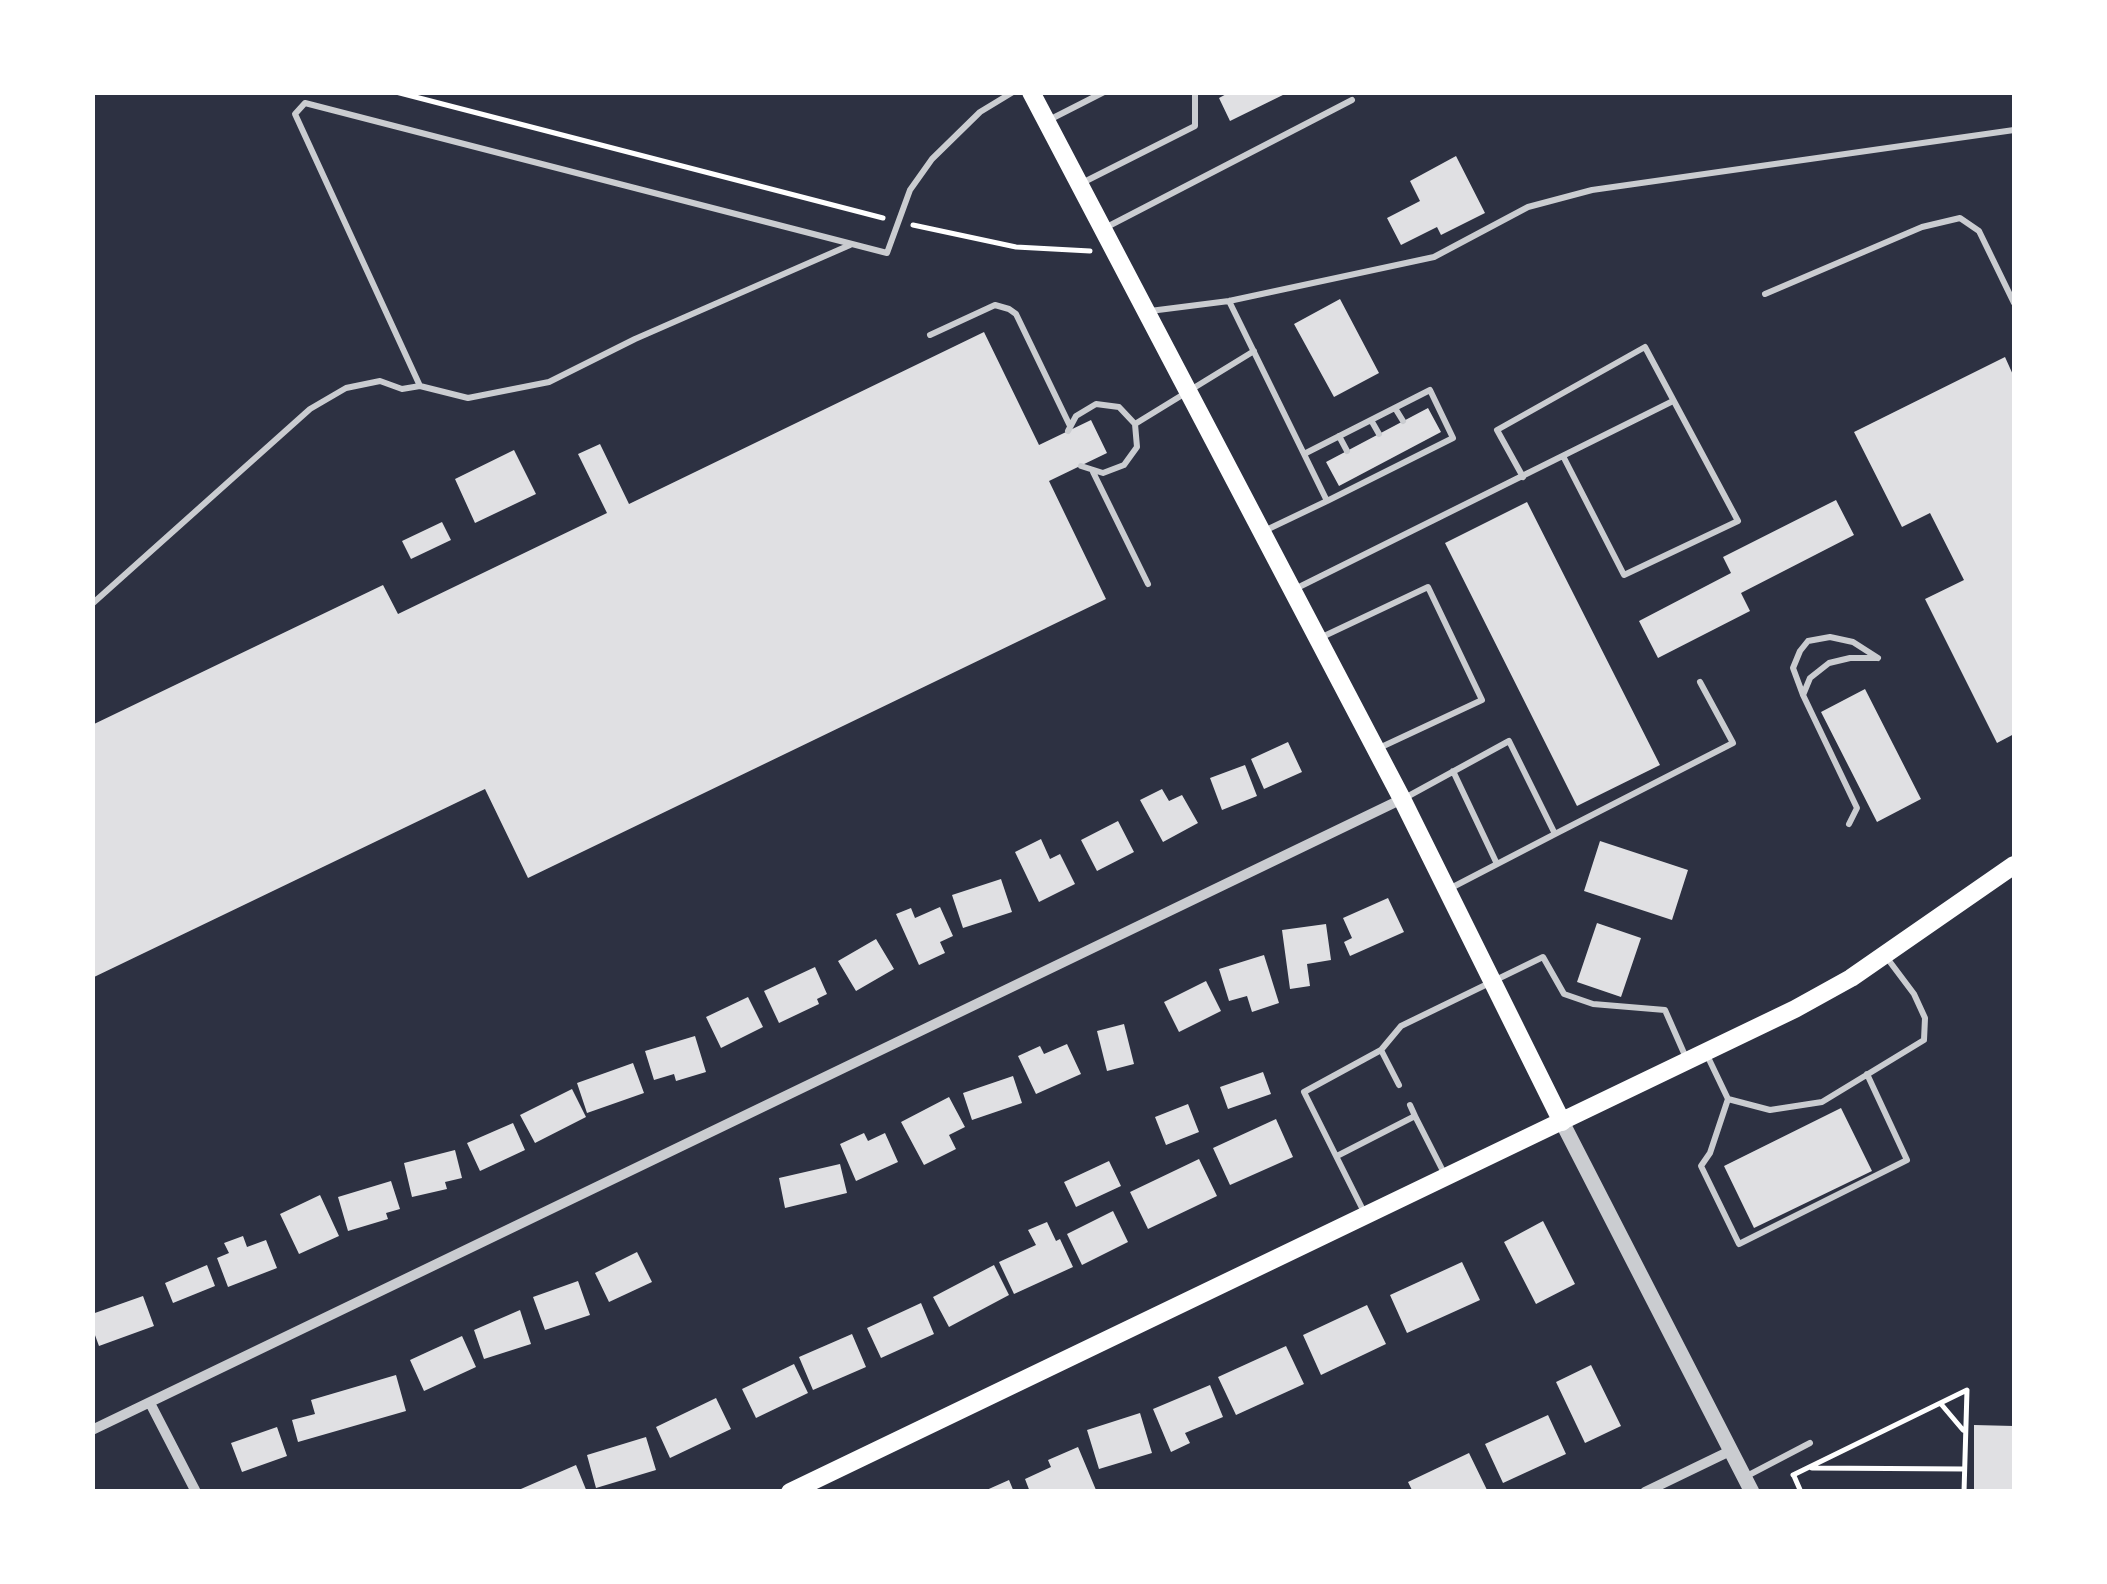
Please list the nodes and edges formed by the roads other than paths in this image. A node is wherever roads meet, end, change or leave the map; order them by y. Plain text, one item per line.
1 (1013, 92) edge
2 (1031, 92) edge
3 (1104, 92) edge
4 (1195, 92) edge
5 (1352, 100) dead end
6 (1046, 122) junction
7 (2014, 130) edge
8 (1079, 185) junction
9 (1102, 229) junction
10 (850, 245) junction
11 (1766, 294) dead end
12 (1229, 301) junction
13 (2014, 304) edge
14 (1146, 312) junction
15 (930, 336) dead end
16 (1254, 352) junction
17 (420, 386) junction
18 (1187, 391) junction
19 (1672, 400) junction
20 (1395, 408) junction
21 (1371, 420) junction
22 (1403, 421) dead end
23 (1135, 424) junction
24 (1379, 434) dead end
25 (1339, 436) junction
26 (1415, 446) dead end
27 (1347, 451) dead end
28 (1304, 454) junction
29 (1420, 454) junction
30 (1563, 456) junction
31 (1081, 466) dead end
32 (1092, 471) junction
33 (1522, 477) junction
34 (1327, 500) junction
35 (1262, 532) junction
36 (1148, 584) dead end
37 (1292, 590) junction
38 (92, 604) edge
39 (1318, 639) junction
40 (1700, 682) dead end
41 (1803, 695) junction
42 (1376, 750) junction
43 (1453, 772) junction
44 (1402, 800) junction
45 (1849, 824) dead end
46 (1555, 834) junction
47 (1497, 864) junction
48 (2014, 865) edge
49 (1448, 890) junction
50 (1886, 956) junction
51 (1493, 983) junction
52 (1381, 1050) junction
53 (1706, 1052) junction
54 (1687, 1061) junction
55 (1865, 1076) junction
56 (1399, 1085) dead end
57 (1728, 1099) junction
58 (1410, 1105) dead end
59 (1415, 1116) junction
60 (1562, 1122) junction
61 (1337, 1156) junction
62 (1446, 1178) junction
63 (1366, 1216) junction
64 (150, 1403) junction
65 (92, 1430) edge
66 (1810, 1442) dead end
67 (1730, 1451) junction
68 (1748, 1485) edge
69 (196, 1492) edge
70 (790, 1492) edge
71 (1645, 1492) edge

1 - 10 lane
2 - 6 main road
3 - 6 lane
4 - 8 lane
5 - 9 lane
6 - 8 main road
7 - 12 lane
8 - 9 main road
9 - 14 main road
10 - 17 lane
10 - 17 lane
11 - 13 lane
12 - 14 lane
12 - 16 lane
14 - 18 main road
15 - 23 lane
16 - 18 lane
16 - 28 lane
17 - 38 lane
18 - 23 lane
18 - 35 main road
19 - 30 lane
19 - 30 lane
19 - 33 lane
20 - 21 lane
20 - 22 lane
20 - 29 lane
21 - 24 lane
21 - 25 lane
23 - 32 lane
25 - 27 lane
25 - 28 lane
26 - 29 lane
28 - 34 lane
29 - 34 lane
30 - 33 lane
31 - 32 lane
32 - 36 lane
33 - 37 lane
34 - 35 lane
35 - 37 main road
37 - 39 main road
39 - 42 main road
39 - 42 lane
40 - 46 lane
41 - 41 lane
41 - 45 lane
42 - 44 main road
43 - 44 lane
43 - 46 lane
43 - 47 lane
44 - 49 main road
44 - 64 street
46 - 47 lane
47 - 49 lane
48 - 50 main road
49 - 51 main road
50 - 53 main road
50 - 55 lane
51 - 52 lane
51 - 54 lane
51 - 60 main road
52 - 56 lane
52 - 61 lane
53 - 54 main road
53 - 57 lane
54 - 60 main road
55 - 57 lane
55 - 57 lane
58 - 59 lane
59 - 61 lane
59 - 62 lane
60 - 62 main road
60 - 67 street
61 - 63 lane
62 - 63 main road
63 - 70 main road
64 - 65 street
64 - 69 street
66 - 68 lane
67 - 68 street
67 - 71 street

